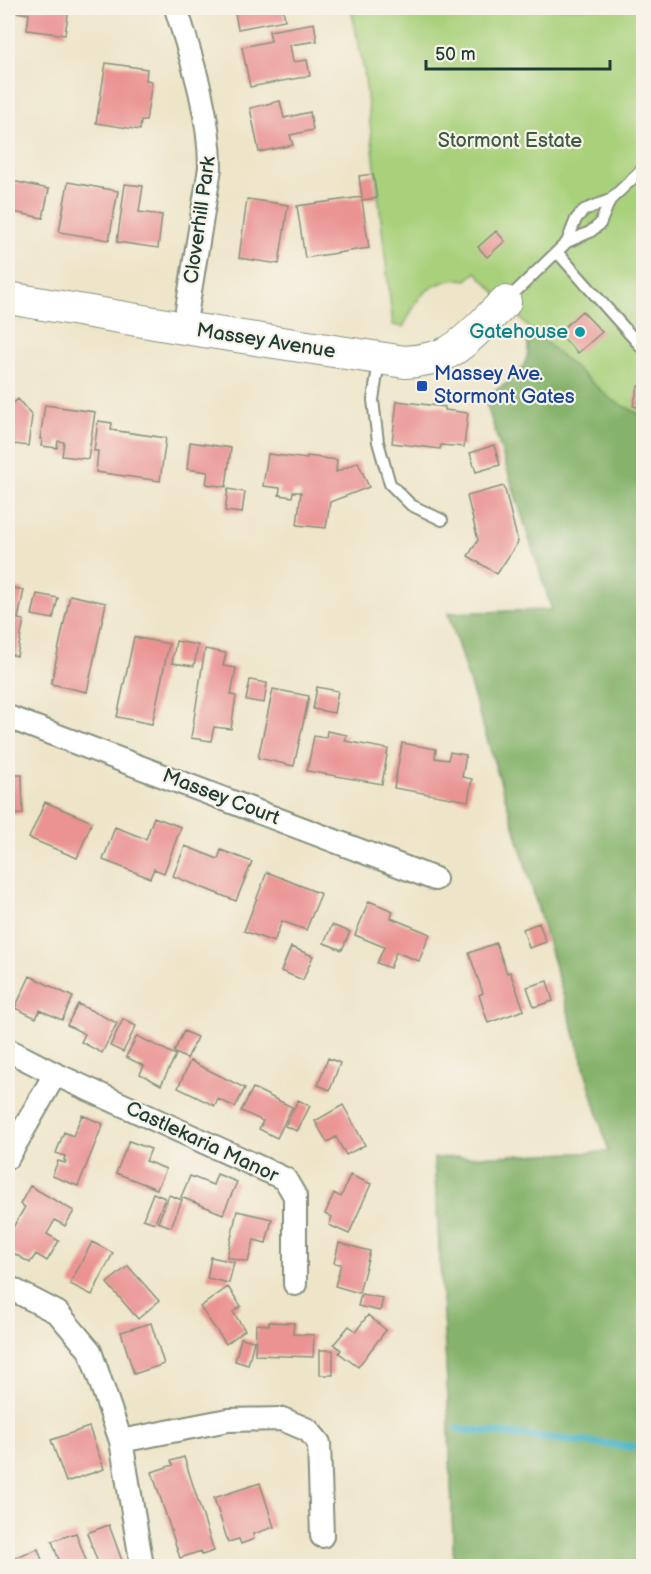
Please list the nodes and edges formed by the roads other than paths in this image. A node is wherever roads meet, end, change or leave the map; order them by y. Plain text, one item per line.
1 (176, 8) edge
2 (644, 168) edge
3 (610, 200) junction
4 (567, 242) junction
5 (557, 252) junction
6 (8, 298) edge
7 (505, 302) joint
8 (183, 328) junction
9 (644, 350) edge
10 (380, 358) junction
11 (442, 520) dead end
12 (8, 717) edge
13 (435, 879) dead end
14 (8, 1050) edge
15 (55, 1074) junction
16 (8, 1157) edge
17 (295, 1284) dead end
18 (8, 1287) edge
19 (121, 1441) junction
20 (322, 1536) dead end
21 (142, 1566) edge

1 - 8 street, Cloverhill Park
2 - 3 lane
3 - 4 lane
3 - 4 lane
4 - 5 lane
5 - 7 lane
5 - 9 lane
6 - 8 street, Massey Avenue
7 - 10 street, Massey Avenue
8 - 10 street, Massey Avenue
10 - 11 lane
12 - 13 street, Massey Court
14 - 15 street, Castlekaria Manor
15 - 16 street
15 - 17 street, Castlekaria Manor
18 - 19 street
19 - 20 street
19 - 21 street

